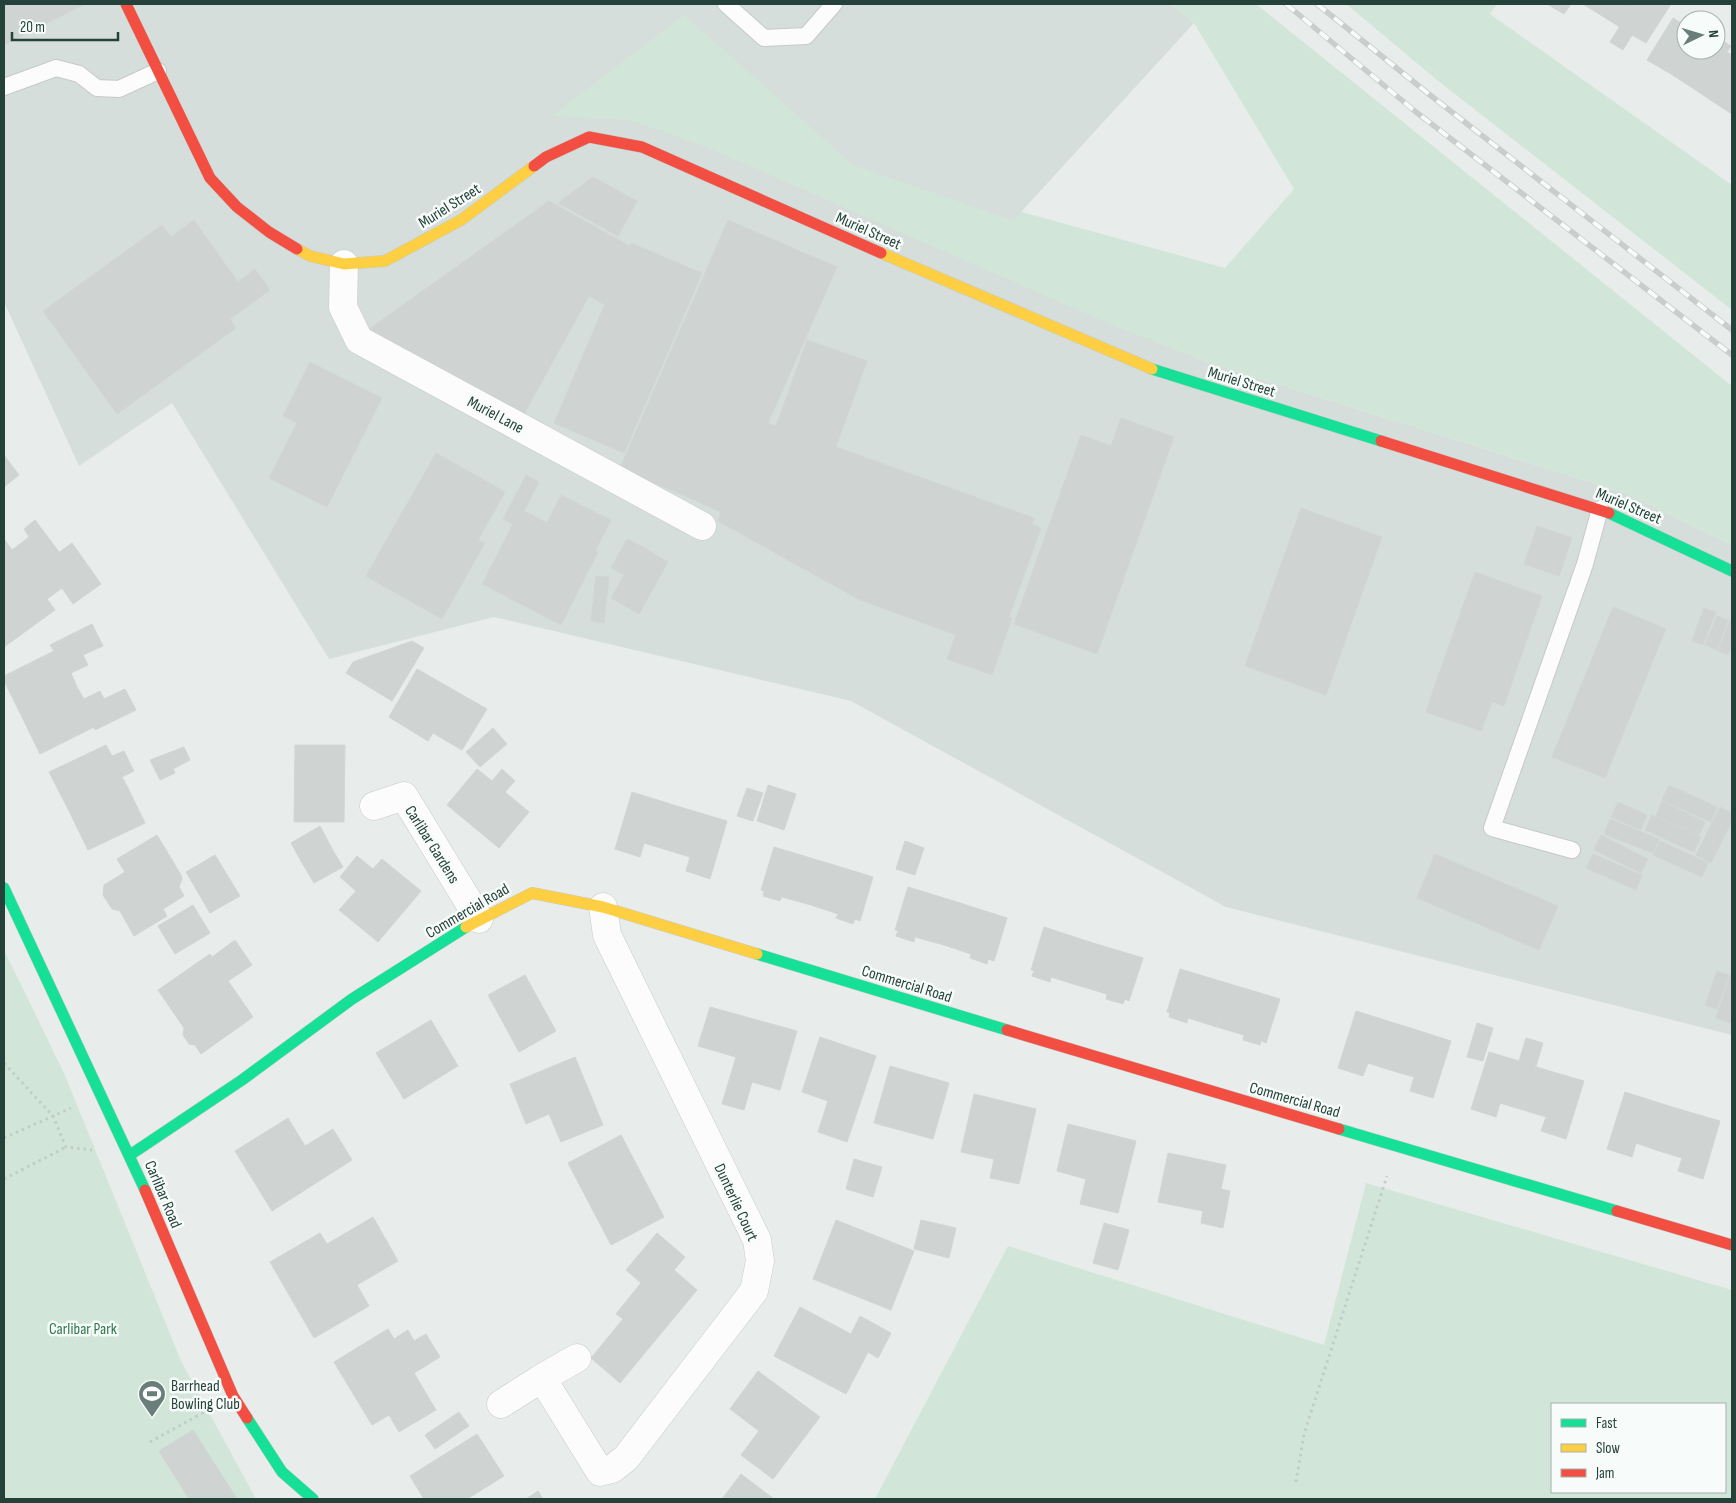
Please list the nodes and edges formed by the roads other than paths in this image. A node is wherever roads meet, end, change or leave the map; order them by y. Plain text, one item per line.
1 (126, 4) edge
2 (726, 4) edge
3 (834, 4) edge
4 (158, 70) junction
5 (4, 87) edge
6 (344, 264) junction
7 (1600, 509) junction
8 (702, 526) dead end
9 (1732, 571) edge
10 (374, 806) dead end
11 (1572, 850) dead end
12 (4, 888) edge
13 (603, 907) junction
14 (479, 919) junction
15 (130, 1155) junction
16 (1732, 1245) edge
17 (577, 1358) dead end
18 (542, 1378) junction
19 (501, 1404) dead end
20 (313, 1499) edge

1 - 4 street, Muriel Street
2 - 3 lane
4 - 5 lane
4 - 6 street, Muriel Street
6 - 7 street, Muriel Street
6 - 8 street, Muriel Lane
7 - 9 street, Muriel Street
7 - 11 lane
10 - 14 street, Carlibar Gardens
12 - 15 street, Carlibar Road
13 - 14 street, Commercial Road
13 - 16 street, Commercial Road
13 - 18 street, Dunterlie Court
14 - 15 street, Commercial Road
15 - 20 street, Carlibar Road
17 - 18 street
18 - 19 street

